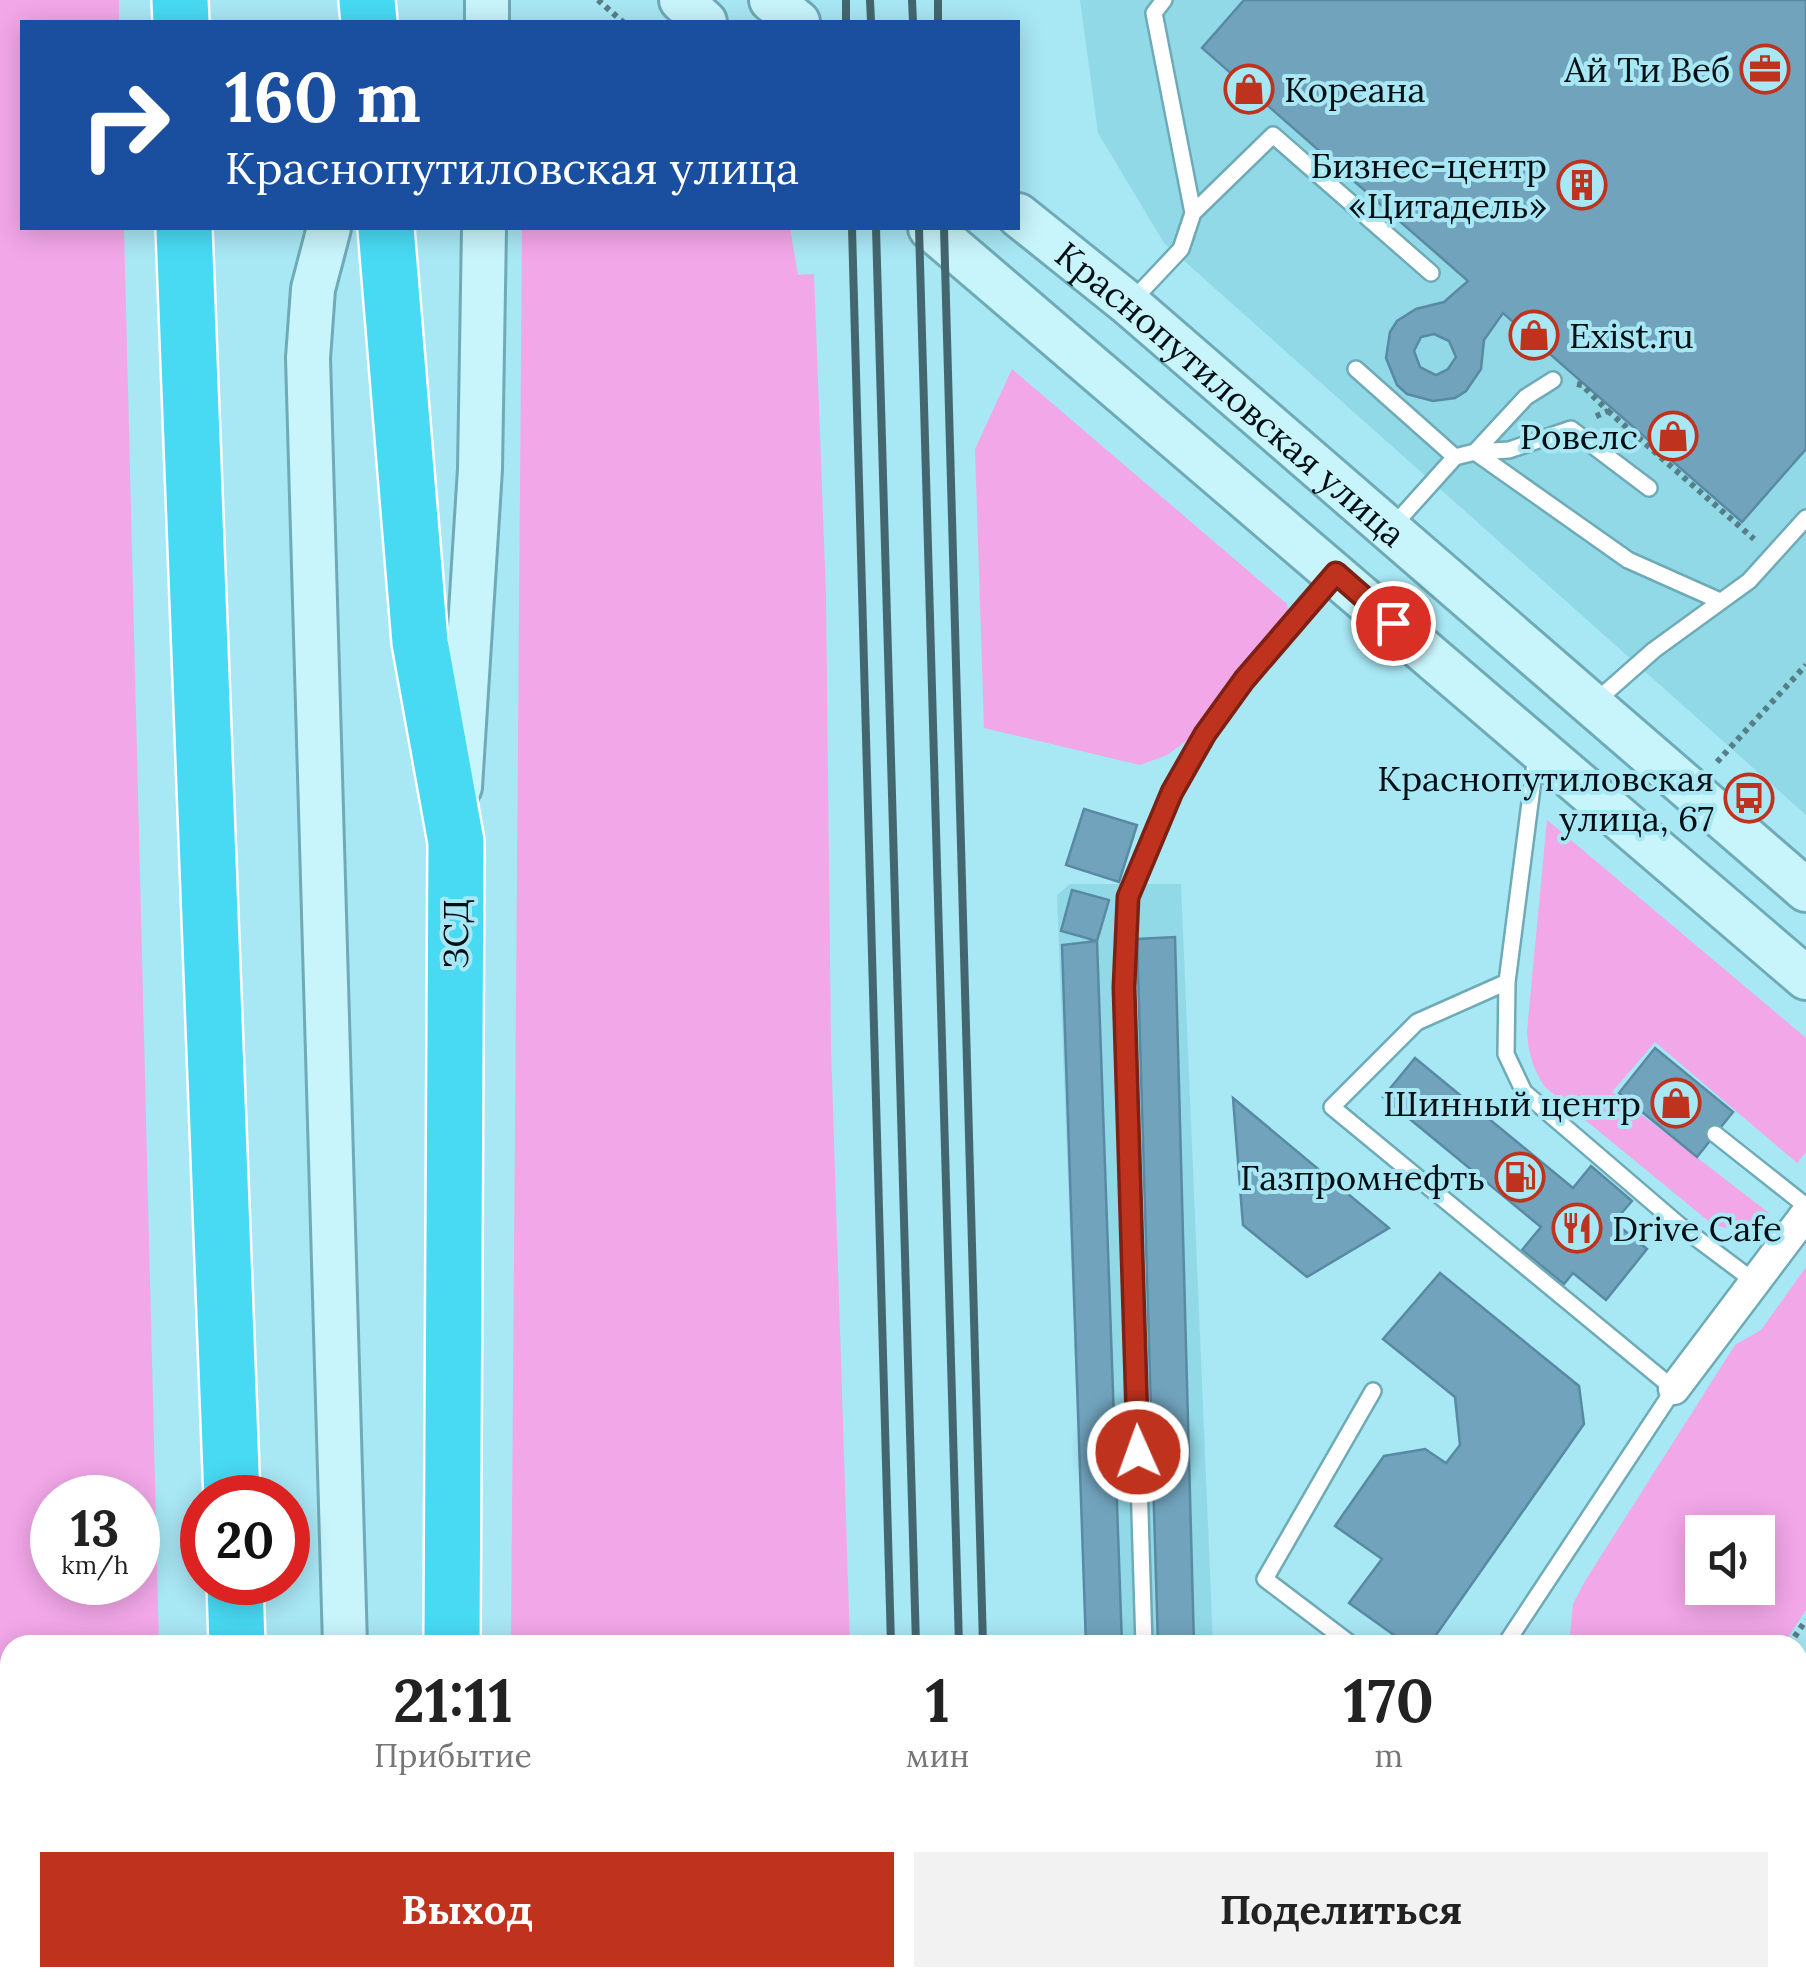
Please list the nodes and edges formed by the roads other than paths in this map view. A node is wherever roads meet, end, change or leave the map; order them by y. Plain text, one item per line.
1 (681, 0) edge
2 (772, 0) edge
3 (1164, 0) edge
4 (702, 20) edge
5 (796, 20) edge
6 (1193, 213) junction
7 (1020, 217) edge
8 (184, 230) edge
9 (329, 230) edge
10 (386, 230) edge
11 (484, 230) edge
12 (932, 230) edge
13 (1431, 273) dead end
14 (1128, 304) junction
15 (1356, 369) dead end
16 (1553, 380) dead end
17 (1475, 452) junction
18 (1455, 457) junction
19 (1650, 488) dead end
20 (1806, 518) edge
21 (1390, 528) junction
22 (1336, 573) junction
23 (1720, 600) junction
24 (1592, 705) junction
25 (1538, 747) junction
26 (456, 842) junction
27 (1806, 890) edge
28 (1806, 978) edge
29 (1507, 982) junction
30 (1715, 1134) dead end
31 (1806, 1206) edge
32 (1806, 1214) edge
33 (1754, 1282) junction
34 (1674, 1389) junction
35 (1374, 1392) dead end
36 (231, 1475) edge
37 (236, 1605) edge
38 (237, 1635) edge
39 (345, 1635) edge
40 (452, 1635) edge
41 (1144, 1635) edge
42 (1339, 1635) edge
43 (1512, 1635) edge

1 - 4 main road
2 - 5 main road
3 - 6 lane
6 - 13 lane
6 - 14 lane
7 - 14 main road, Краснопутиловская улица
8 - 36 highway
9 - 39 main road
10 - 26 highway, ЗСД
11 - 26 main road
12 - 22 main road, Краснопутиловская улица
14 - 21 main road, Краснопутиловская улица
15 - 18 lane
16 - 17 lane
17 - 18 lane
17 - 19 lane
17 - 23 lane
18 - 21 lane
20 - 23 lane
21 - 24 main road, Краснопутиловская улица
22 - 25 main road, Краснопутиловская улица
22 - 41 lane
23 - 24 lane
24 - 27 main road, Краснопутиловская улица
25 - 28 main road, Краснопутиловская улица
25 - 29 lane
26 - 40 highway, ЗСД
29 - 33 lane
29 - 34 lane
30 - 31 lane
32 - 33 street
33 - 34 street
34 - 43 lane
35 - 42 lane
37 - 38 highway

